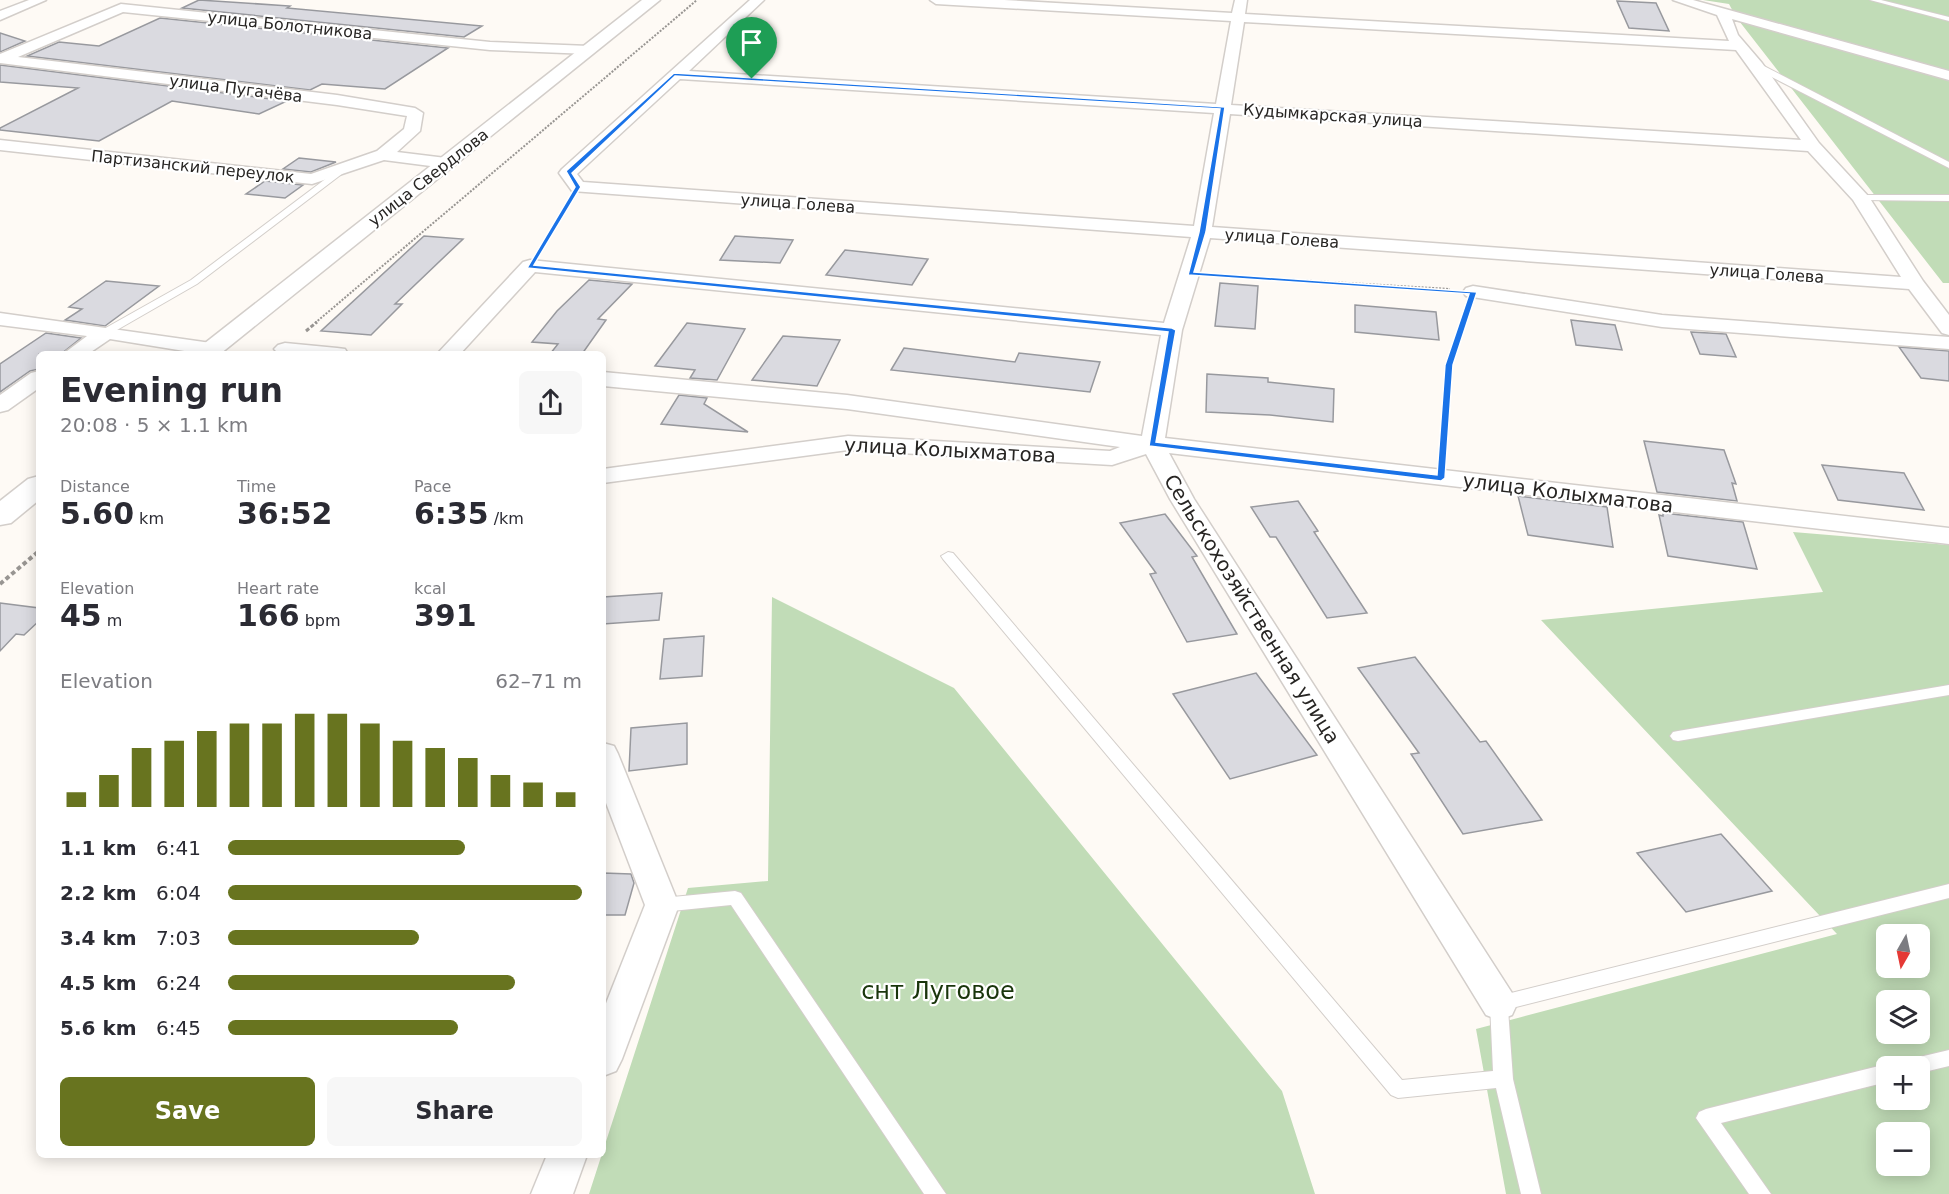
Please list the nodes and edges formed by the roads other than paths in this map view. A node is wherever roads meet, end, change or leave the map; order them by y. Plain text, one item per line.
1 (40, 0) edge
2 (652, 0) edge
3 (758, 0) edge
4 (936, 0) edge
5 (1679, 0) edge
6 (1873, 0) edge
7 (1699, 2) edge
8 (1239, 8) edge
9 (1722, 10) junction
10 (0, 16) edge
11 (1949, 19) edge
12 (1739, 46) junction
13 (589, 50) junction
14 (0, 59) edge
15 (1757, 66) junction
16 (674, 74) junction
17 (1949, 76) edge
18 (1223, 108) junction
19 (0, 145) edge
20 (1813, 146) junction
21 (382, 155) junction
22 (446, 163) junction
23 (1949, 165) edge
24 (347, 167) junction
25 (1860, 197) junction
26 (1949, 198) edge
27 (1202, 232) junction
28 (1915, 284) junction
29 (1473, 292) road end
30 (0, 319) edge
31 (1949, 329) edge
32 (1172, 330) junction
33 (106, 332) junction
34 (1949, 343) edge
35 (285, 349) road end
36 (78, 351) edge
37 (208, 351) edge
38 (306, 351) edge
39 (451, 351) edge
40 (606, 379) edge
41 (36, 380) edge
42 (847, 402) junction
43 (0, 405) edge
44 (848, 443) junction
45 (1152, 444) junction
46 (606, 476) edge
47 (36, 487) edge
48 (0, 516) edge
49 (1949, 536) edge
50 (948, 556) dead end
51 (1949, 690) edge
52 (1678, 736) dead end
53 (606, 762) edge
54 (1949, 891) edge
55 (662, 905) junction
56 (1499, 1004) junction
57 (606, 1051) edge
58 (1949, 1058) edge
59 (1930, 1062) edge
60 (1876, 1076) edge
61 (1503, 1079) junction
62 (566, 1158) edge
63 (552, 1194) edge
64 (936, 1194) edge
65 (1531, 1194) edge
66 (1761, 1194) edge

1 - 10 street
2 - 13 main road, улица Свердлова
3 - 16 street
4 - 8 street
5 - 7 street
6 - 11 lane
7 - 9 street
8 - 12 street
8 - 18 street
9 - 12 street
9 - 17 street
12 - 15 street
13 - 14 street, улица Болотникова
13 - 22 main road, улица Свердлова
14 - 21 street, улица Пугачёва
15 - 20 street
15 - 23 lane
16 - 18 street, Кудымкарская улица
16 - 27 street, улица Голева
18 - 20 street, Кудымкарская улица
18 - 27 street
19 - 24 street, Партизанский переулок
20 - 25 street
21 - 22 street
21 - 24 street, Партизанский переулок
22 - 37 main road, улица Свердлова
24 - 33 lane
25 - 26 lane
25 - 28 street
27 - 28 street, улица Голева
27 - 32 street
28 - 31 street
29 - 34 street
30 - 33 street
32 - 39 street
32 - 45 street
33 - 36 street
33 - 37 street
35 - 38 street
40 - 42 street, улица Колыхматова
41 - 43 street
42 - 44 street
42 - 45 street, улица Колыхматова
44 - 45 street, улица Колыхматова
44 - 46 street, улица Колыхматова
45 - 49 street, улица Колыхматова
45 - 56 street, Сельскохозяйственная улица
47 - 48 main road
50 - 61 lane
51 - 52 lane
53 - 55 street
54 - 56 lane
55 - 57 street
55 - 64 lane
56 - 61 lane
58 - 59 lane
60 - 66 lane
61 - 65 lane
62 - 63 street

